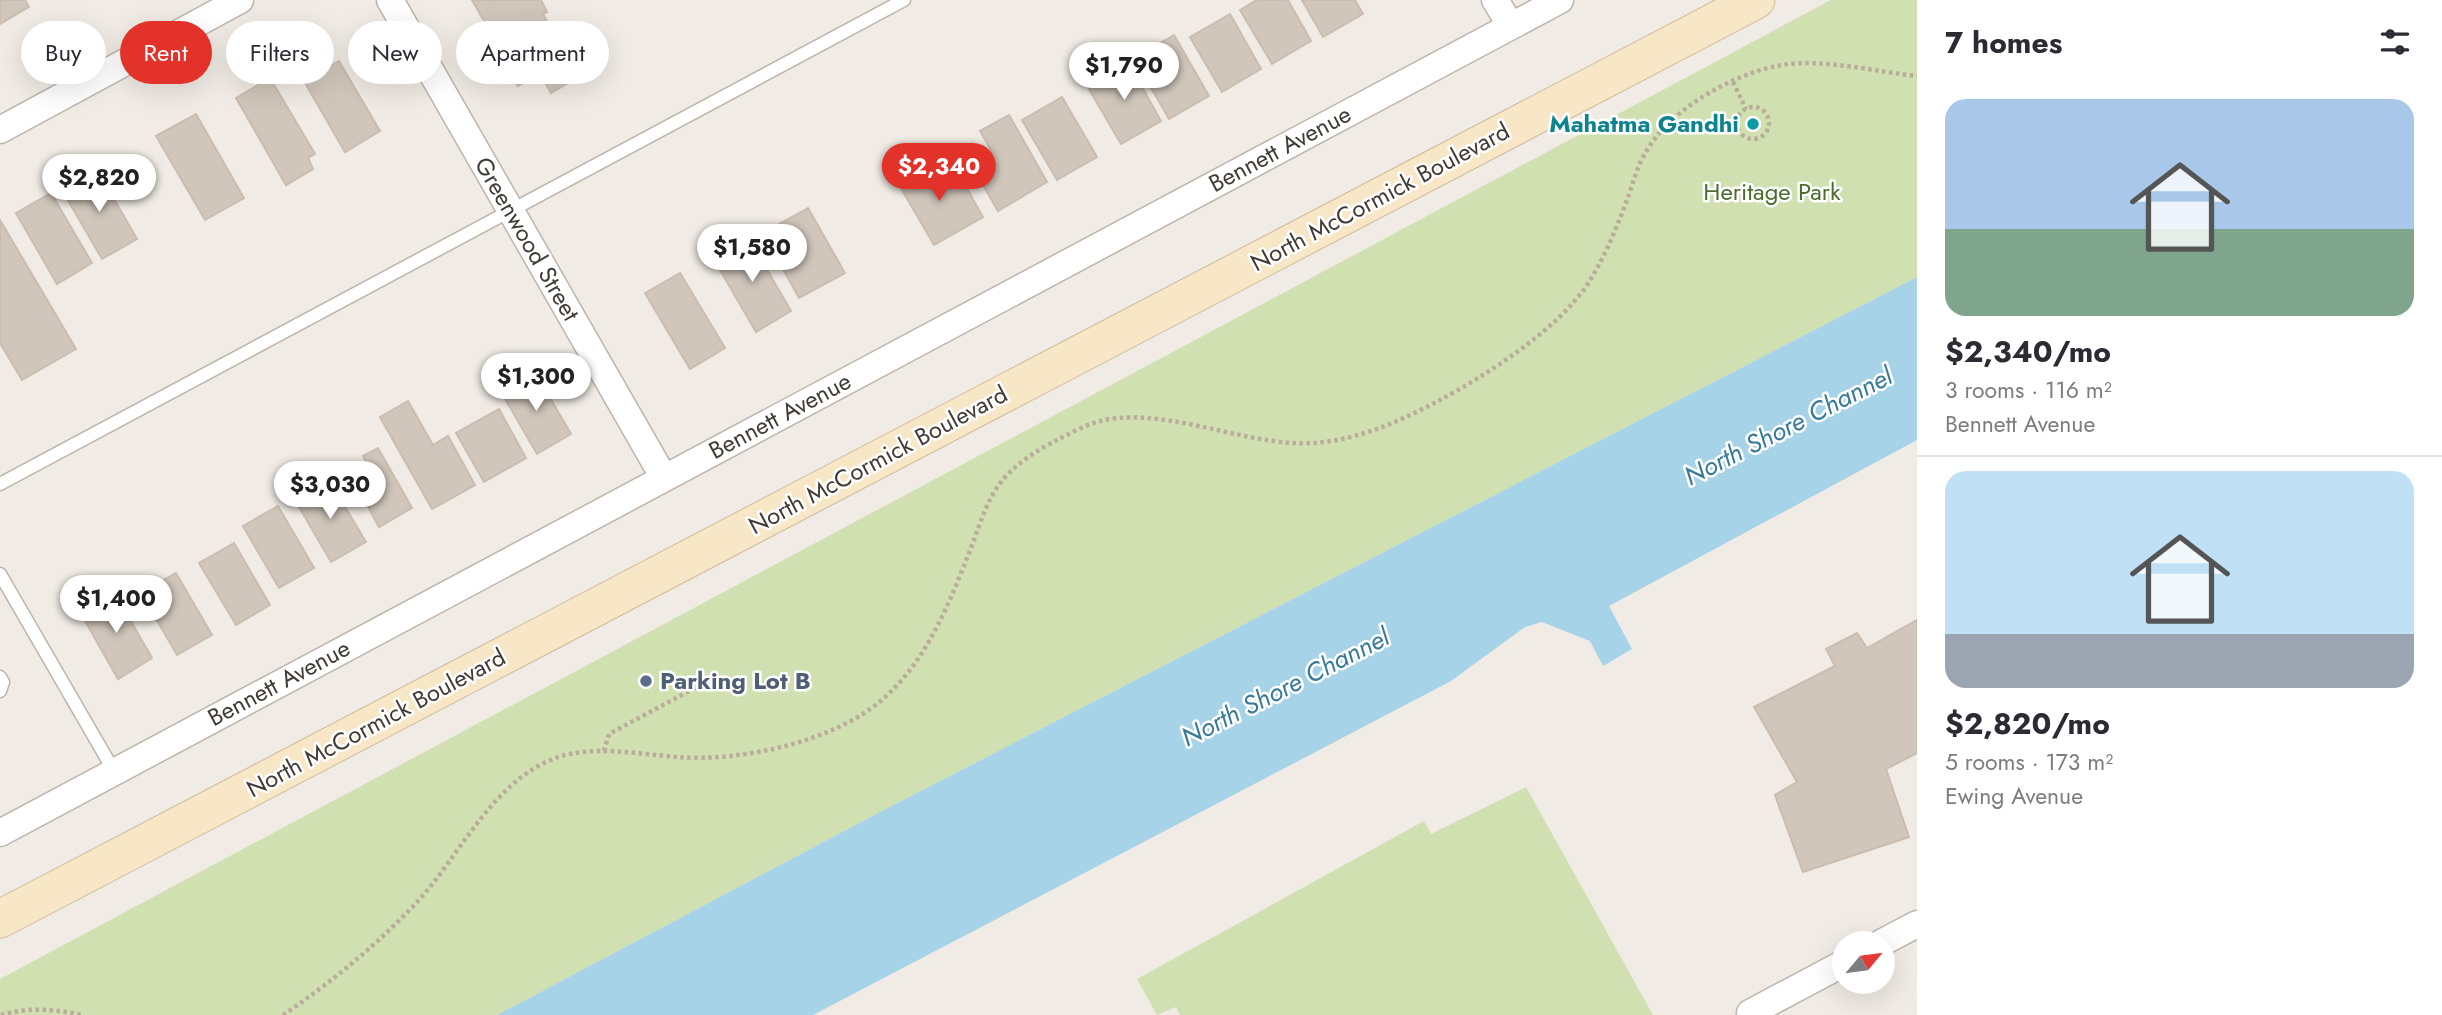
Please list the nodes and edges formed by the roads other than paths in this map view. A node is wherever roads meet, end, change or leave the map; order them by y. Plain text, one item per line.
1 (240, 0) edge
2 (390, 0) edge
3 (904, 0) edge
4 (1495, 0) edge
5 (1560, 0) edge
6 (1756, 0) edge
7 (1510, 26) junction
8 (0, 130) edge
9 (511, 211) junction
10 (664, 478) junction
11 (0, 484) edge
12 (0, 574) edge
13 (0, 677) edge
14 (0, 691) edge
15 (114, 771) junction
16 (0, 833) edge
17 (0, 919) edge
18 (1917, 924) edge
19 (1895, 936) edge
20 (1832, 970) edge
21 (1751, 1014) edge

1 - 8 street
2 - 9 street, Greenwood Street
3 - 9 lane
4 - 7 street
5 - 7 street, Bennett Avenue
6 - 17 main road, North McCormick Boulevard
7 - 10 street, Bennett Avenue
9 - 10 street, Greenwood Street
9 - 11 lane
10 - 15 street, Bennett Avenue
12 - 15 lane
13 - 14 lane
15 - 16 street, Bennett Avenue
18 - 19 street
20 - 21 street

